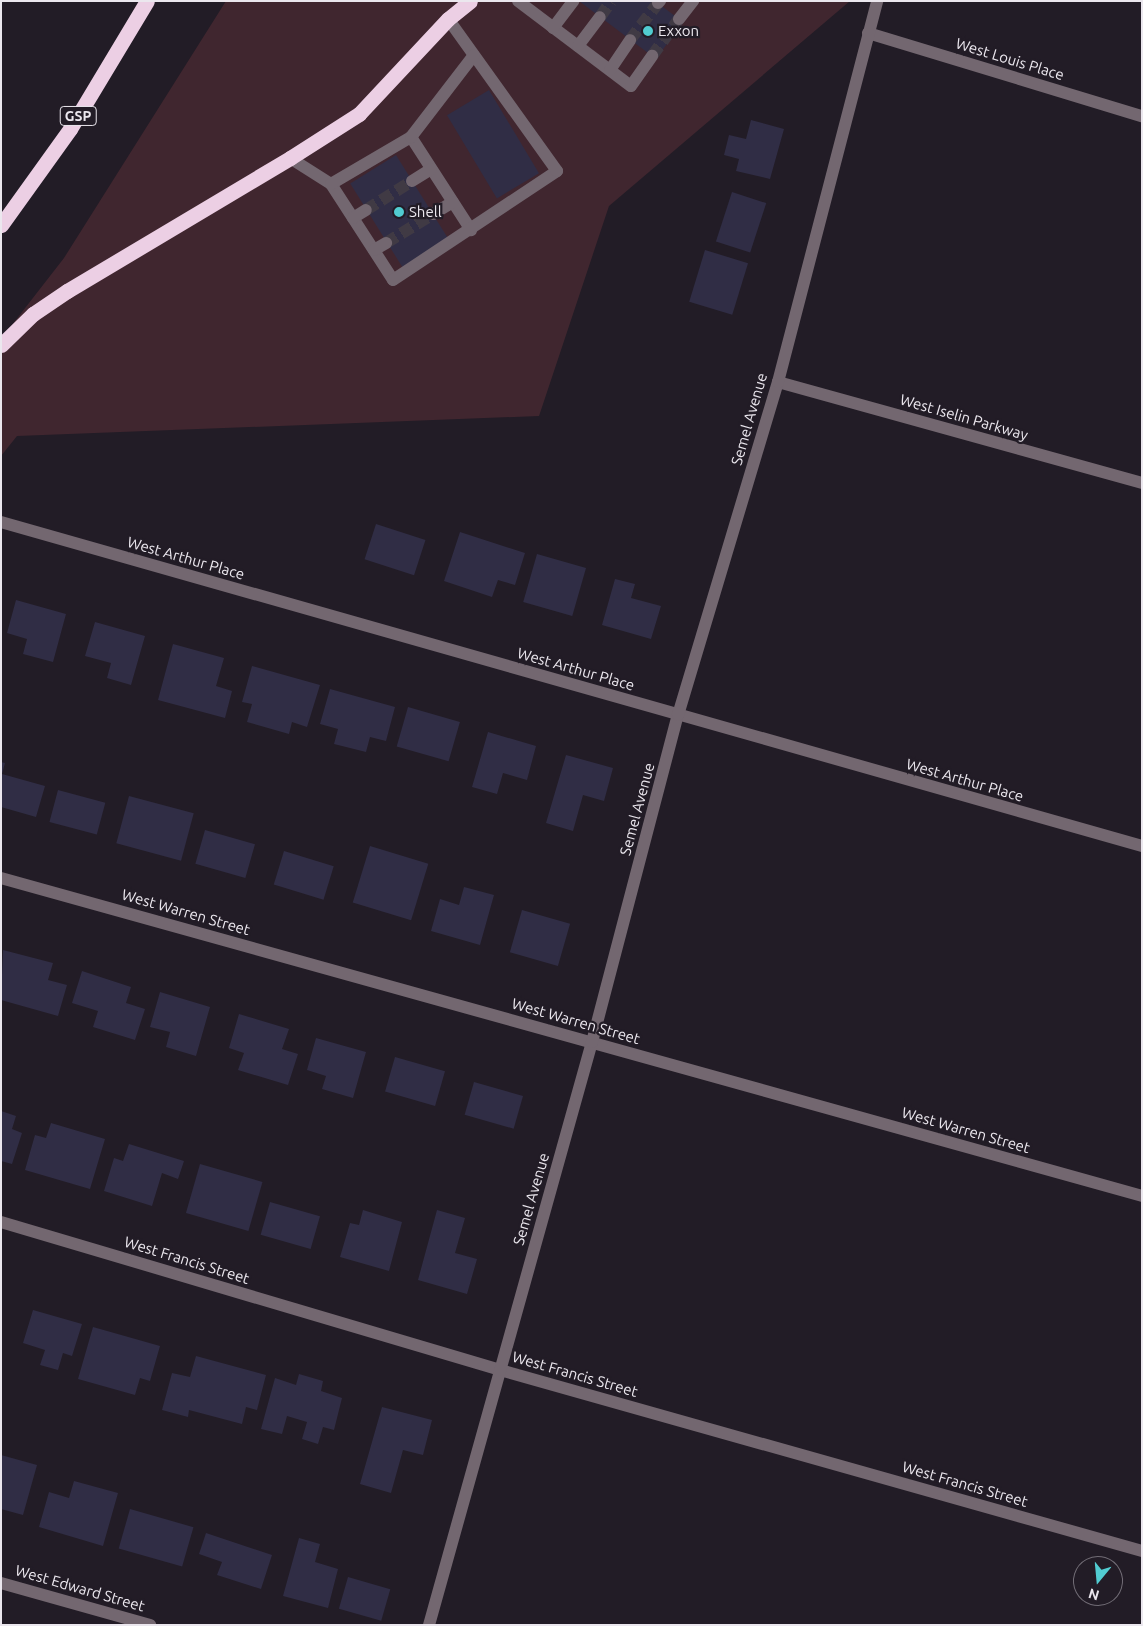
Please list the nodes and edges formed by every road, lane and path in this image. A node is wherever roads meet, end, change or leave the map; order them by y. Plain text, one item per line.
1 (147, 1) edge
2 (470, 1) edge
3 (518, 1) edge
4 (573, 1) edge
5 (693, 1) edge
6 (877, 1) edge
7 (600, 17) tunnel mouth
8 (448, 19) junction
9 (679, 19) tunnel mouth
10 (553, 28) junction
11 (868, 33) junction
12 (630, 40) tunnel mouth
13 (578, 46) junction
14 (474, 55) junction
15 (652, 56) tunnel mouth
16 (610, 70) junction
17 (1142, 116) edge
18 (410, 137) junction
19 (290, 158) junction
20 (431, 169) junction
21 (412, 181) tunnel mouth
22 (331, 184) junction
23 (452, 202) junction
24 (366, 210) tunnel mouth
25 (433, 214) tunnel mouth
26 (353, 218) junction
27 (1, 225) edge
28 (471, 230) junction
29 (386, 242) tunnel mouth
30 (374, 250) junction
31 (1, 346) edge
32 (778, 382) junction
33 (1142, 483) edge
34 (1, 522) edge
35 (678, 715) junction
36 (1142, 846) edge
37 (1, 878) edge
38 (592, 1042) junction
39 (1142, 1196) edge
40 (1, 1222) edge
41 (500, 1370) junction
42 (1142, 1551) edge
43 (1, 1582) edge
44 (150, 1625) edge
45 (429, 1625) edge

1 - 27 highway, GSP
2 - 8 highway
3 - 10 street
4 - 10 street
5 - 9 street
6 - 11 street, Semel Avenue
7 - 13 street
8 - 14 street
8 - 19 highway
10 - 13 street
11 - 17 street, West Louis Place
11 - 32 street, Semel Avenue
12 - 16 street
13 - 16 street
14 - 18 street
14 - 28 street
15 - 16 street
18 - 20 street
18 - 22 street
19 - 22 street
19 - 31 highway
20 - 21 street
20 - 23 street
22 - 26 street
23 - 25 street
23 - 28 street
24 - 26 street
26 - 30 street
28 - 30 street
29 - 30 street
32 - 33 street, West Iselin Parkway
32 - 35 street, Semel Avenue
34 - 35 street, West Arthur Place
35 - 36 street, West Arthur Place
35 - 38 street, Semel Avenue
37 - 38 street, West Warren Street
38 - 39 street, West Warren Street
38 - 41 street, Semel Avenue
40 - 41 street, West Francis Street
41 - 42 street, West Francis Street
41 - 45 street, Semel Avenue
43 - 44 street, West Edward Street

